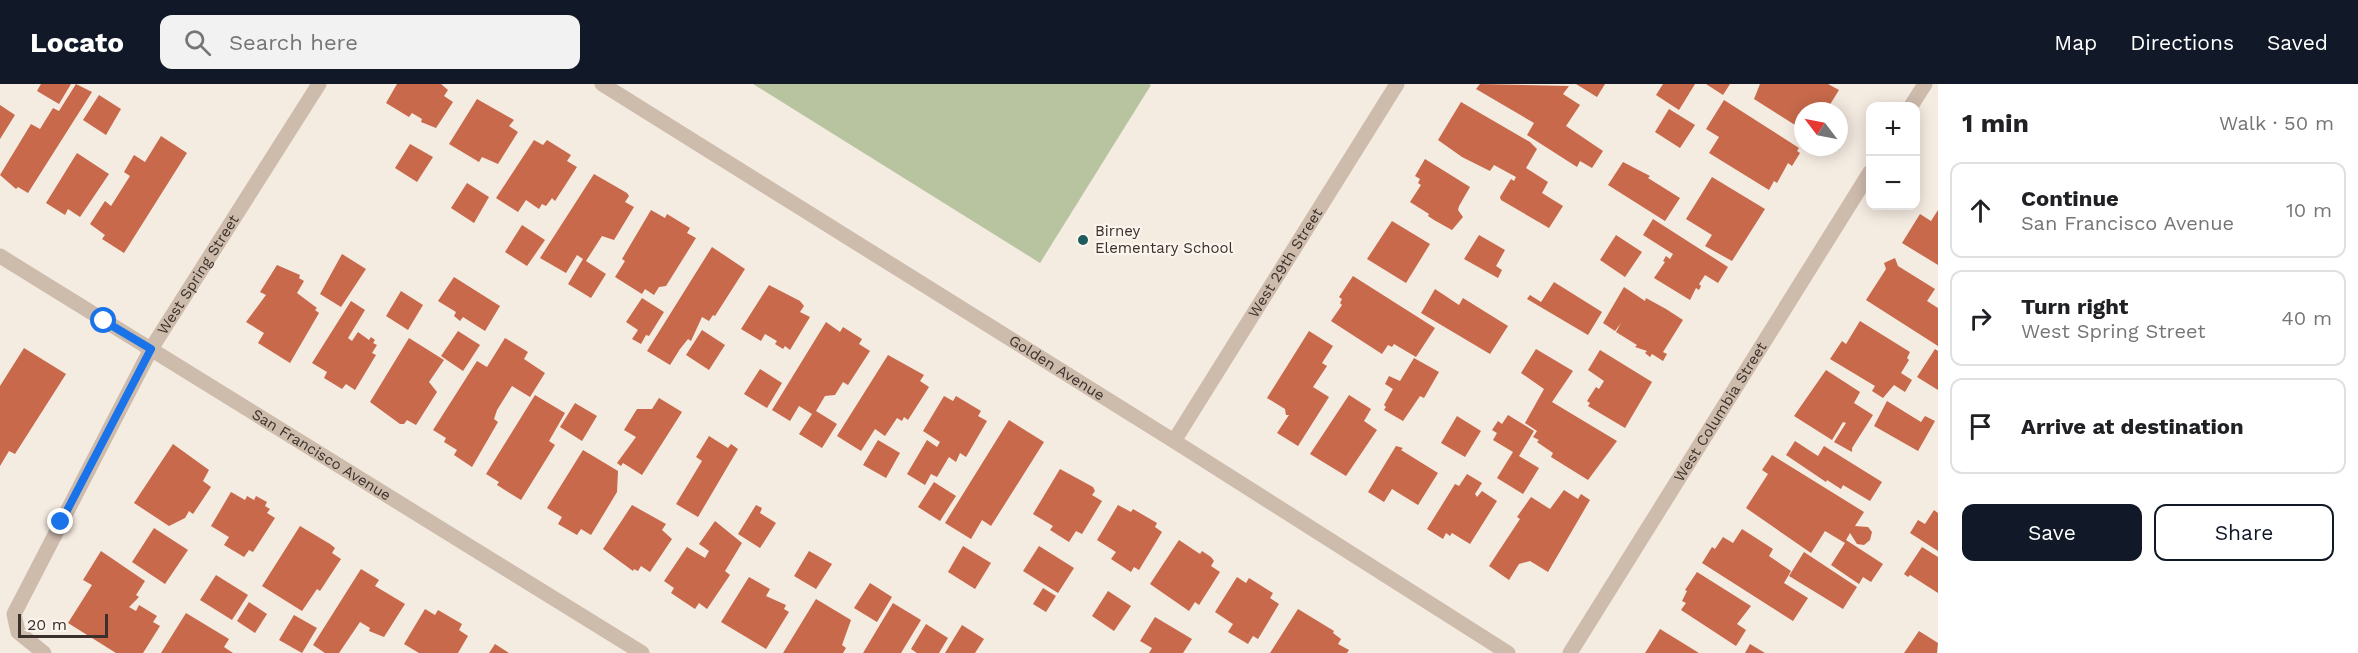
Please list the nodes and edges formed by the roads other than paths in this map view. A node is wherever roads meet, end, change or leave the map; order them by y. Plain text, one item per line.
1 (320, 84) edge
2 (602, 84) edge
3 (1397, 84) edge
4 (1925, 84) edge
5 (1914, 102) edge
6 (1866, 178) edge
7 (0, 256) edge
8 (151, 349) junction
9 (1174, 441) junction
10 (44, 653) edge
11 (642, 653) edge
12 (1508, 653) edge
13 (1570, 653) edge

1 - 8 street, West Spring Street
2 - 9 street, Golden Avenue
3 - 9 street, West 29th Street
4 - 5 street
6 - 13 street, West Columbia Street
7 - 8 street, San Francisco Avenue
8 - 10 street, West Spring Street
8 - 11 street, San Francisco Avenue
9 - 12 street, Golden Avenue

